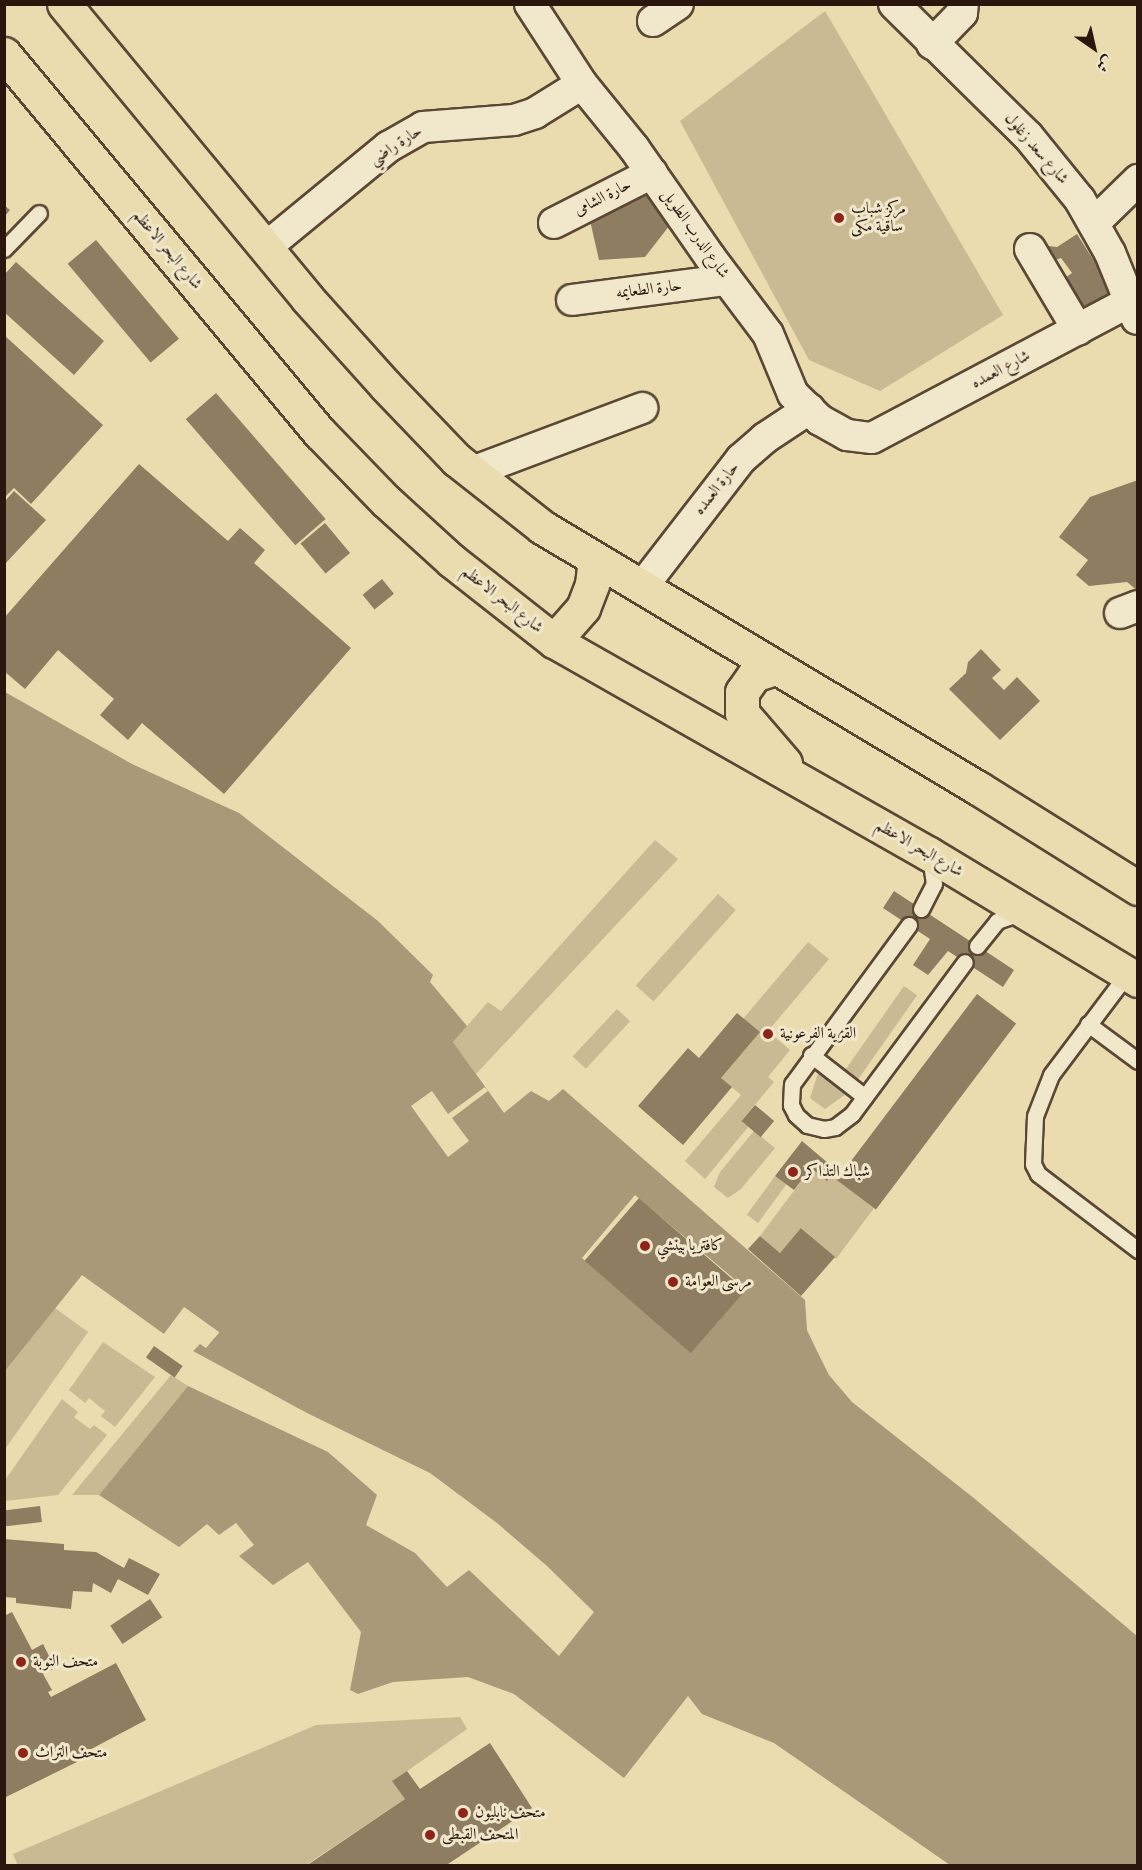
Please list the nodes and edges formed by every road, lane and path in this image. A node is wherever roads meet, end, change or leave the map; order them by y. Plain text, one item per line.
1 (64, 4) edge
2 (530, 4) edge
3 (678, 4) edge
4 (894, 4) edge
5 (963, 4) edge
6 (653, 21) dead end
7 (932, 44) junction
8 (4, 54) edge
9 (582, 84) junction
10 (652, 173) junction
11 (1137, 180) edge
12 (39, 213) dead end
13 (554, 223) dead end
14 (1094, 223) junction
15 (265, 248) junction
16 (4, 249) edge
17 (1030, 249) dead end
18 (727, 280) junction
19 (572, 300) dead end
20 (1134, 311) edge
21 (1078, 330) junction
22 (642, 408) dead end
23 (809, 409) junction
24 (872, 438) joint
25 (472, 472) junction
26 (595, 560) junction
27 (642, 587) junction
28 (554, 641) junction
29 (775, 668) junction
30 (804, 785) junction
31 (929, 854) junction
32 (1137, 888) edge
33 (921, 909) dead end
34 (1025, 913) junction
35 (909, 925) dead end
36 (976, 946) dead end
37 (964, 962) dead end
38 (1132, 977) edge
39 (1088, 1024) junction
40 (811, 1055) junction
41 (1137, 1061) edge
42 (865, 1097) junction
43 (1137, 1250) edge

1 - 15 main road
2 - 9 street, شارع الدرب الطويل
3 - 6 street
4 - 7 street, شارع سعد زغلول
5 - 7 street
7 - 14 street, شارع سعد زغلول
8 - 28 main road, شارع البحر الاعظم
9 - 10 street, شارع الدرب الطويل
9 - 15 street, حارة راضي
10 - 13 street, حارة الشامى
10 - 18 street, شارع الدرب الطويل
11 - 14 street
12 - 16 lane
14 - 20 street, شارع سعد زغلول
15 - 25 main road
17 - 21 street
18 - 19 street, حارة الطعايمه
18 - 23 street, شارع الدرب الطويل
20 - 21 street, شارع العمده
21 - 24 street, شارع العمده
22 - 25 street
23 - 24 street, شارع الدرب الطويل
23 - 27 street, حارة العمده
25 - 26 main road
26 - 27 main road
26 - 28 main road
27 - 29 main road
28 - 30 main road, شارع البحر الاعظم
29 - 30 main road
29 - 32 main road
30 - 31 main road, شارع البحر الاعظم
31 - 33 lane
31 - 34 main road, شارع البحر الاعظم
34 - 36 lane
34 - 38 main road, شارع البحر الاعظم
35 - 40 lane
37 - 42 lane
38 - 39 lane
39 - 41 lane
39 - 43 lane
40 - 42 lane
40 - 42 lane

